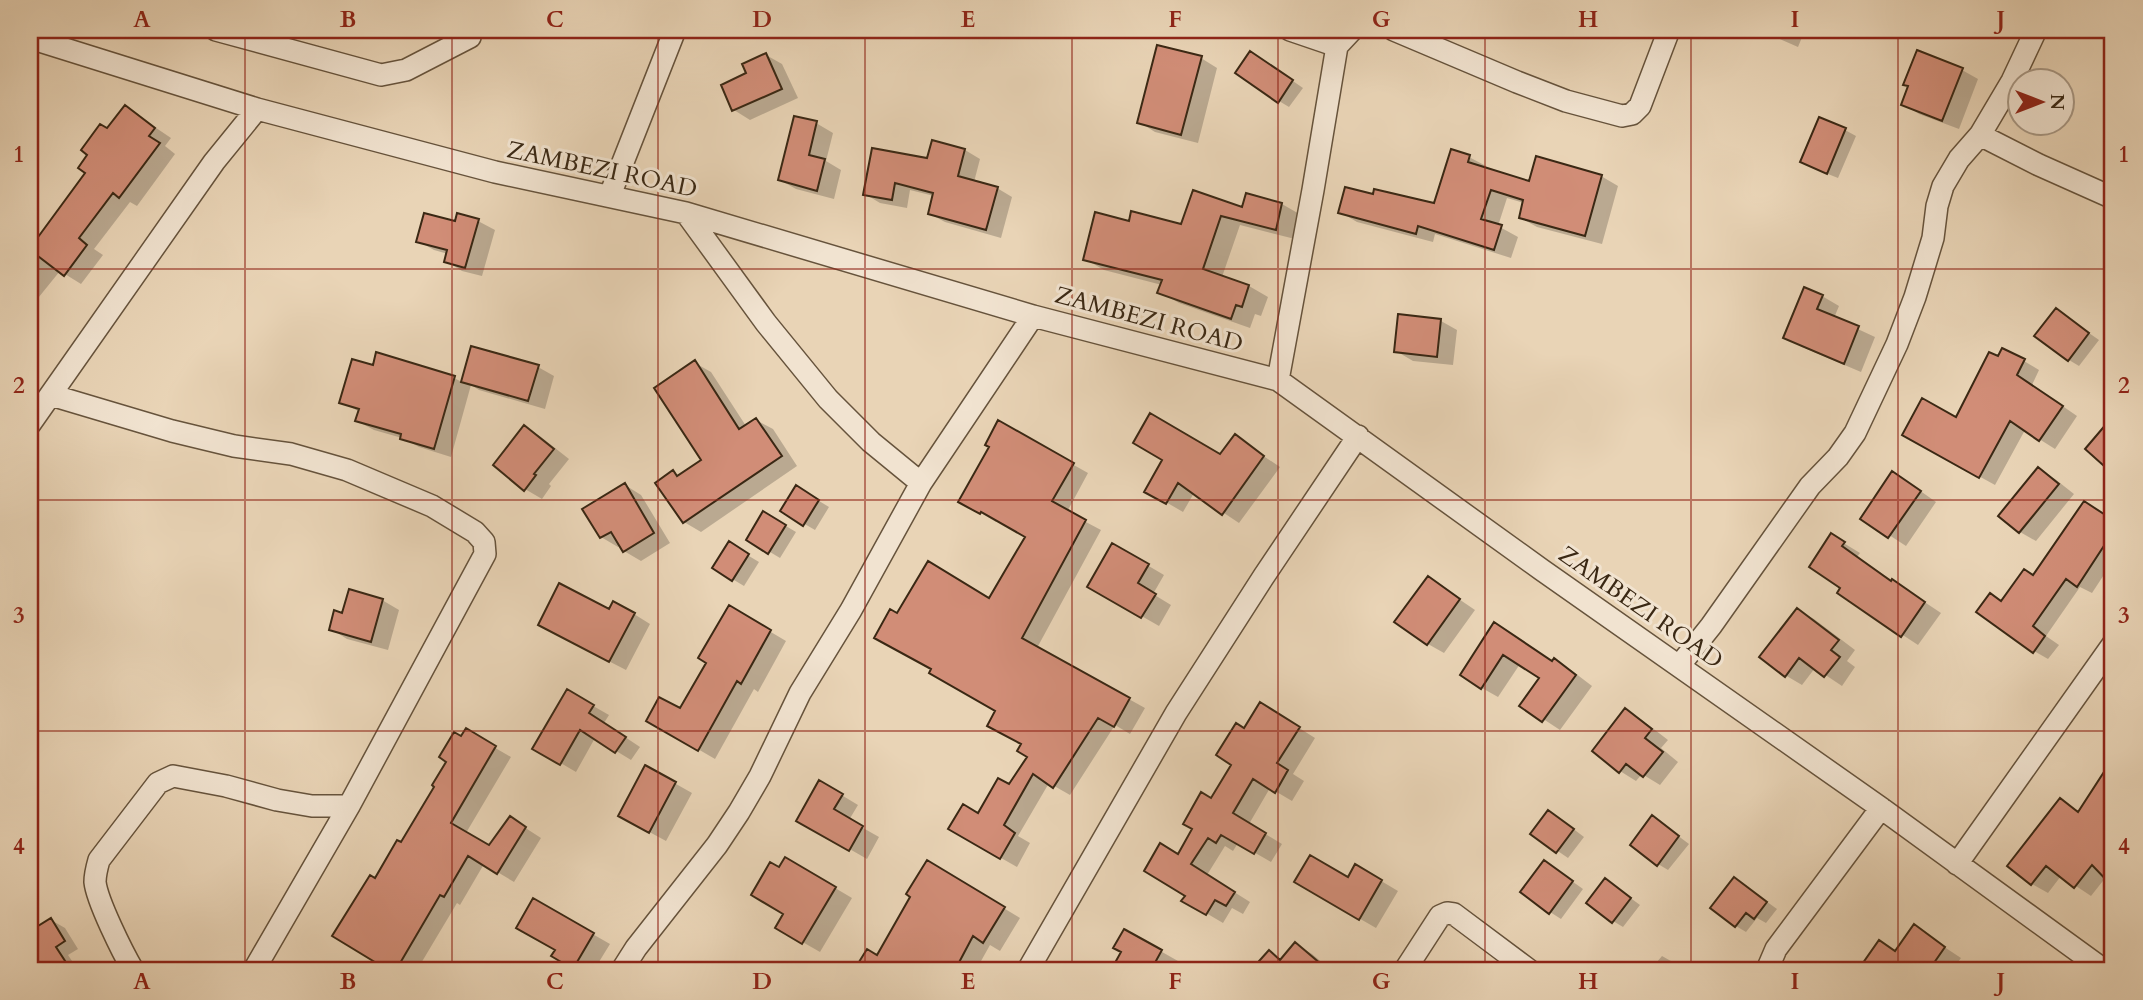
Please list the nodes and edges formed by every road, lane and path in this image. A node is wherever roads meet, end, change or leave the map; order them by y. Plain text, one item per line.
1 (216, 30) edge
2 (675, 30) edge
3 (1290, 30) edge
4 (1352, 30) edge
5 (1394, 30) edge
6 (1669, 30) edge
7 (2036, 30) edge
8 (470, 37) dead end
9 (30, 38) edge
10 (1337, 46) junction
11 (257, 109) junction
12 (1980, 135) junction
13 (610, 195) junction
14 (2113, 198) edge
15 (686, 213) junction
16 (1033, 316) junction
17 (1278, 380) junction
18 (51, 395) junction
19 (30, 424) edge
20 (1358, 436) junction
21 (921, 482) junction
22 (2113, 644) edge
23 (1679, 666) junction
24 (349, 806) junction
25 (1881, 808) junction
26 (1957, 864) junction
27 (2113, 967) edge
28 (133, 970) edge
29 (254, 970) edge
30 (622, 970) edge
31 (1028, 970) edge
32 (1405, 970) edge
33 (1529, 970) edge
34 (1768, 970) edge
35 (2106, 970) edge

1 - 8 street
2 - 13 street
3 - 10 street
4 - 10 street
5 - 6 street
7 - 12 street
9 - 11 street, ZAMBEZI ROAD
10 - 17 street
11 - 13 street, ZAMBEZI ROAD
11 - 18 street
12 - 14 street
12 - 23 street
13 - 15 street, ZAMBEZI ROAD
15 - 16 street, ZAMBEZI ROAD
15 - 21 street
16 - 17 street, ZAMBEZI ROAD
16 - 21 street
17 - 20 street, ZAMBEZI ROAD
18 - 19 street
18 - 24 street
20 - 23 street, ZAMBEZI ROAD
20 - 31 street
21 - 30 street
22 - 26 street
23 - 25 street, ZAMBEZI ROAD
24 - 28 street
24 - 29 street
25 - 26 street, ZAMBEZI ROAD
25 - 34 street
26 - 35 street, ZAMBEZI ROAD
27 - 35 street
32 - 33 street

